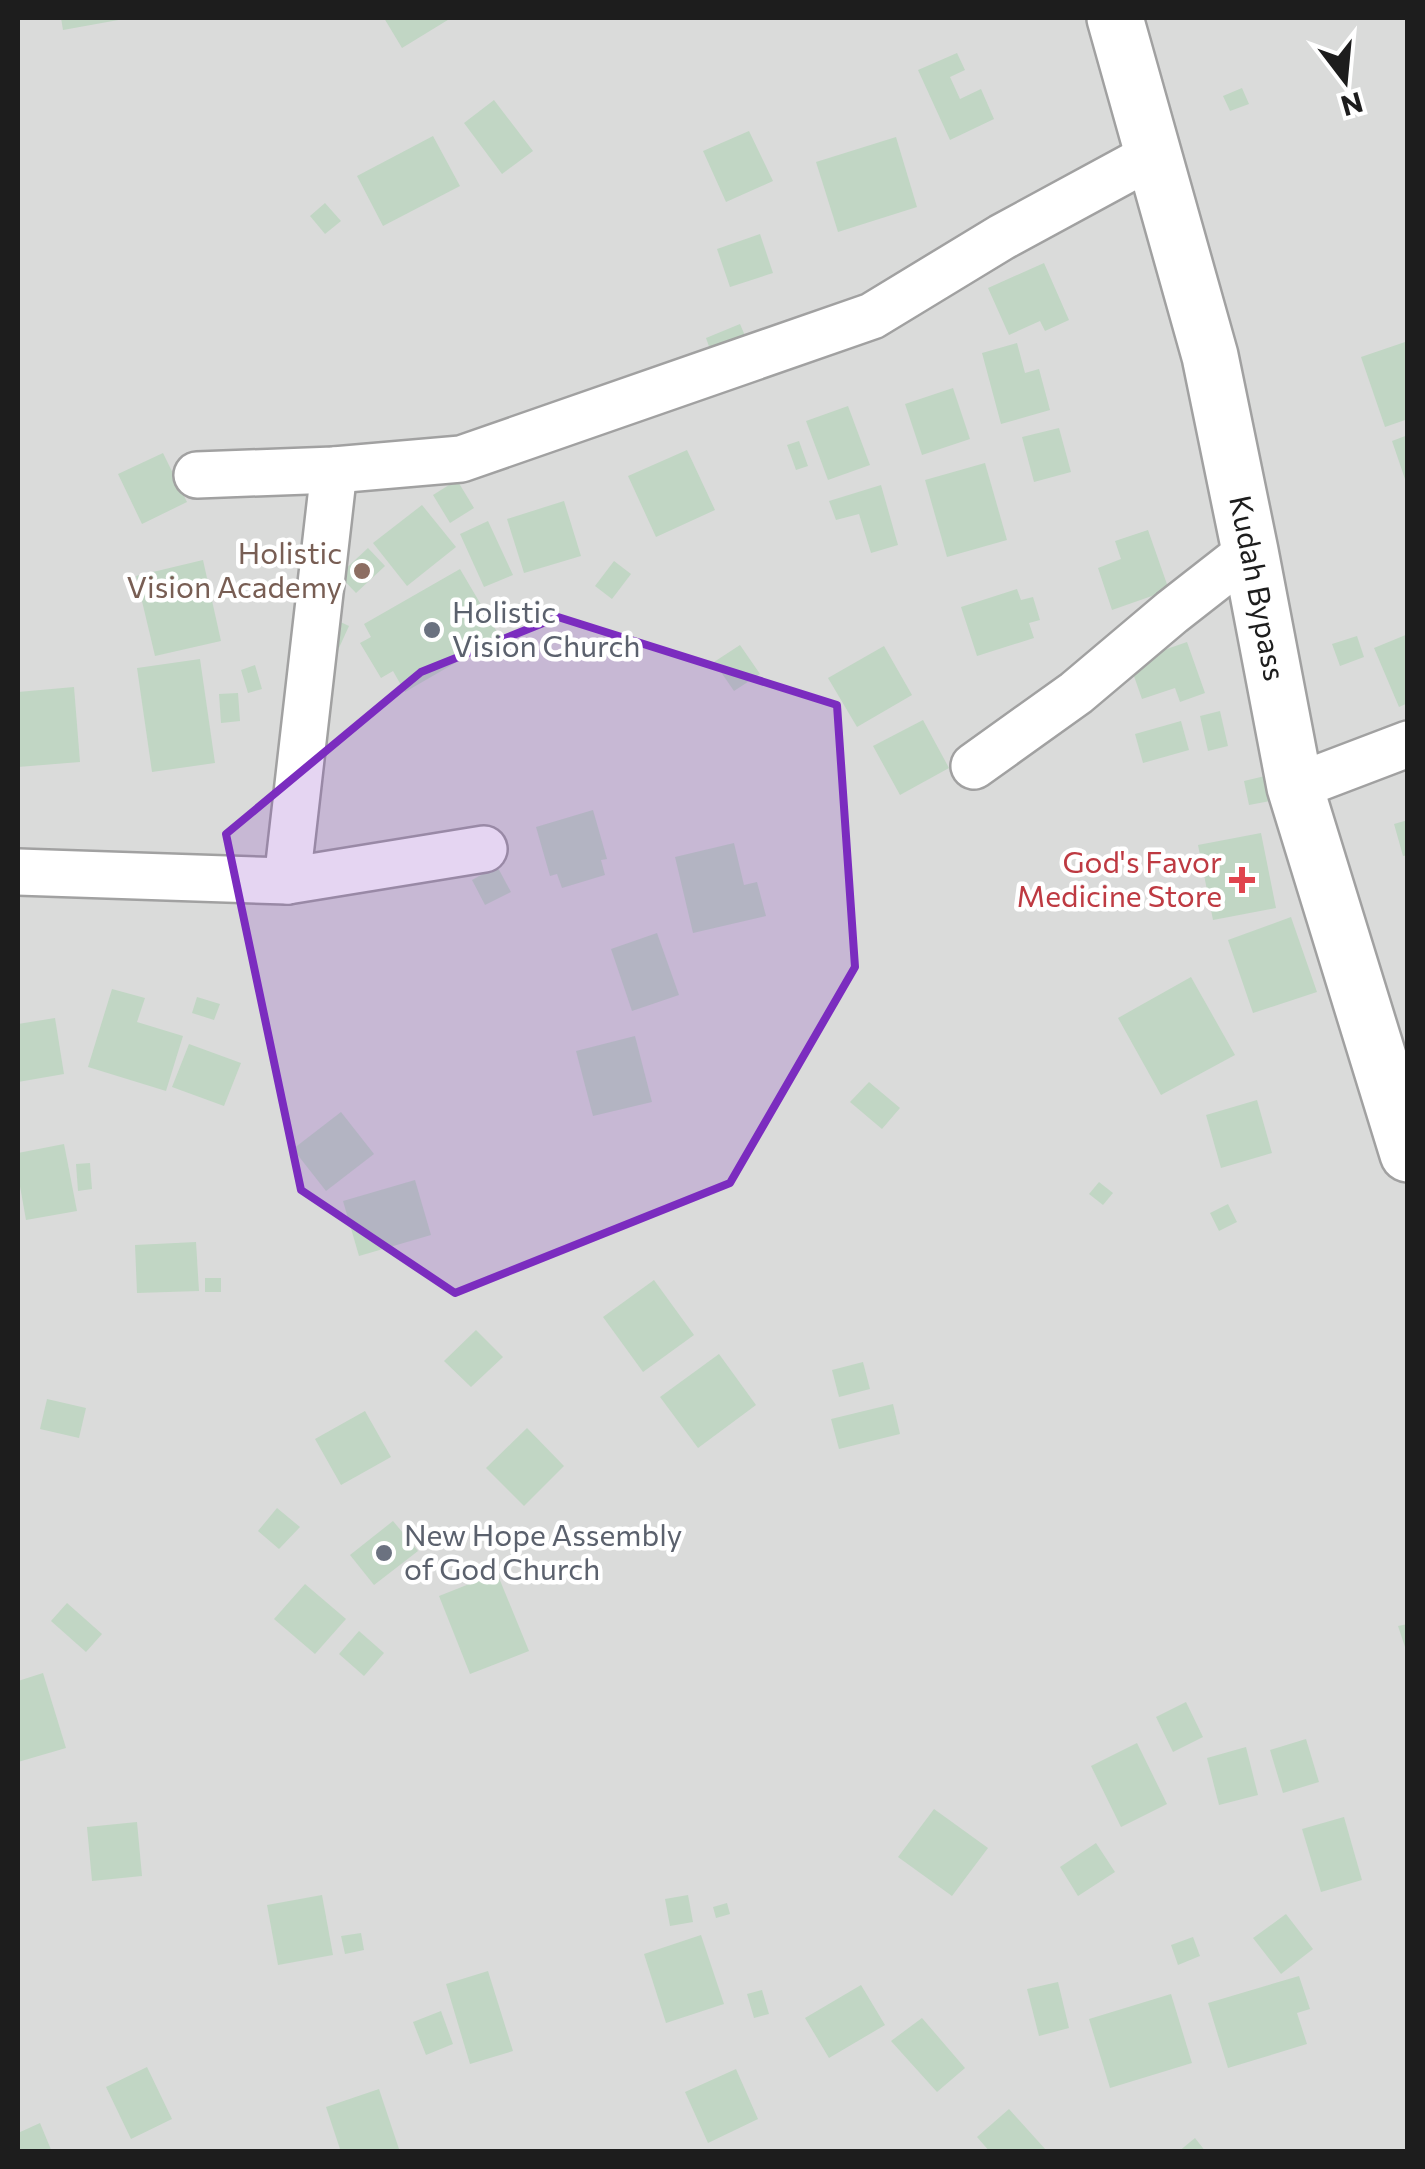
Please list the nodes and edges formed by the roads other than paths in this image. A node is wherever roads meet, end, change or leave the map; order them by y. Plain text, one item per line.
1 (1116, 18) edge
2 (1154, 154) junction
3 (334, 470) junction
4 (196, 475) dead end
5 (1250, 551) junction
6 (1408, 744) edge
7 (974, 766) dead end
8 (1295, 787) junction
9 (484, 849) dead end
10 (18, 872) edge
11 (287, 882) junction
12 (1408, 1154) edge

1 - 2 street, Kudah Bypass
2 - 3 street
2 - 5 street, Kudah Bypass
3 - 4 street
3 - 11 street
5 - 7 street
5 - 8 street, Kudah Bypass
6 - 8 street
8 - 12 street, Kudah Bypass
9 - 11 street
10 - 11 street

